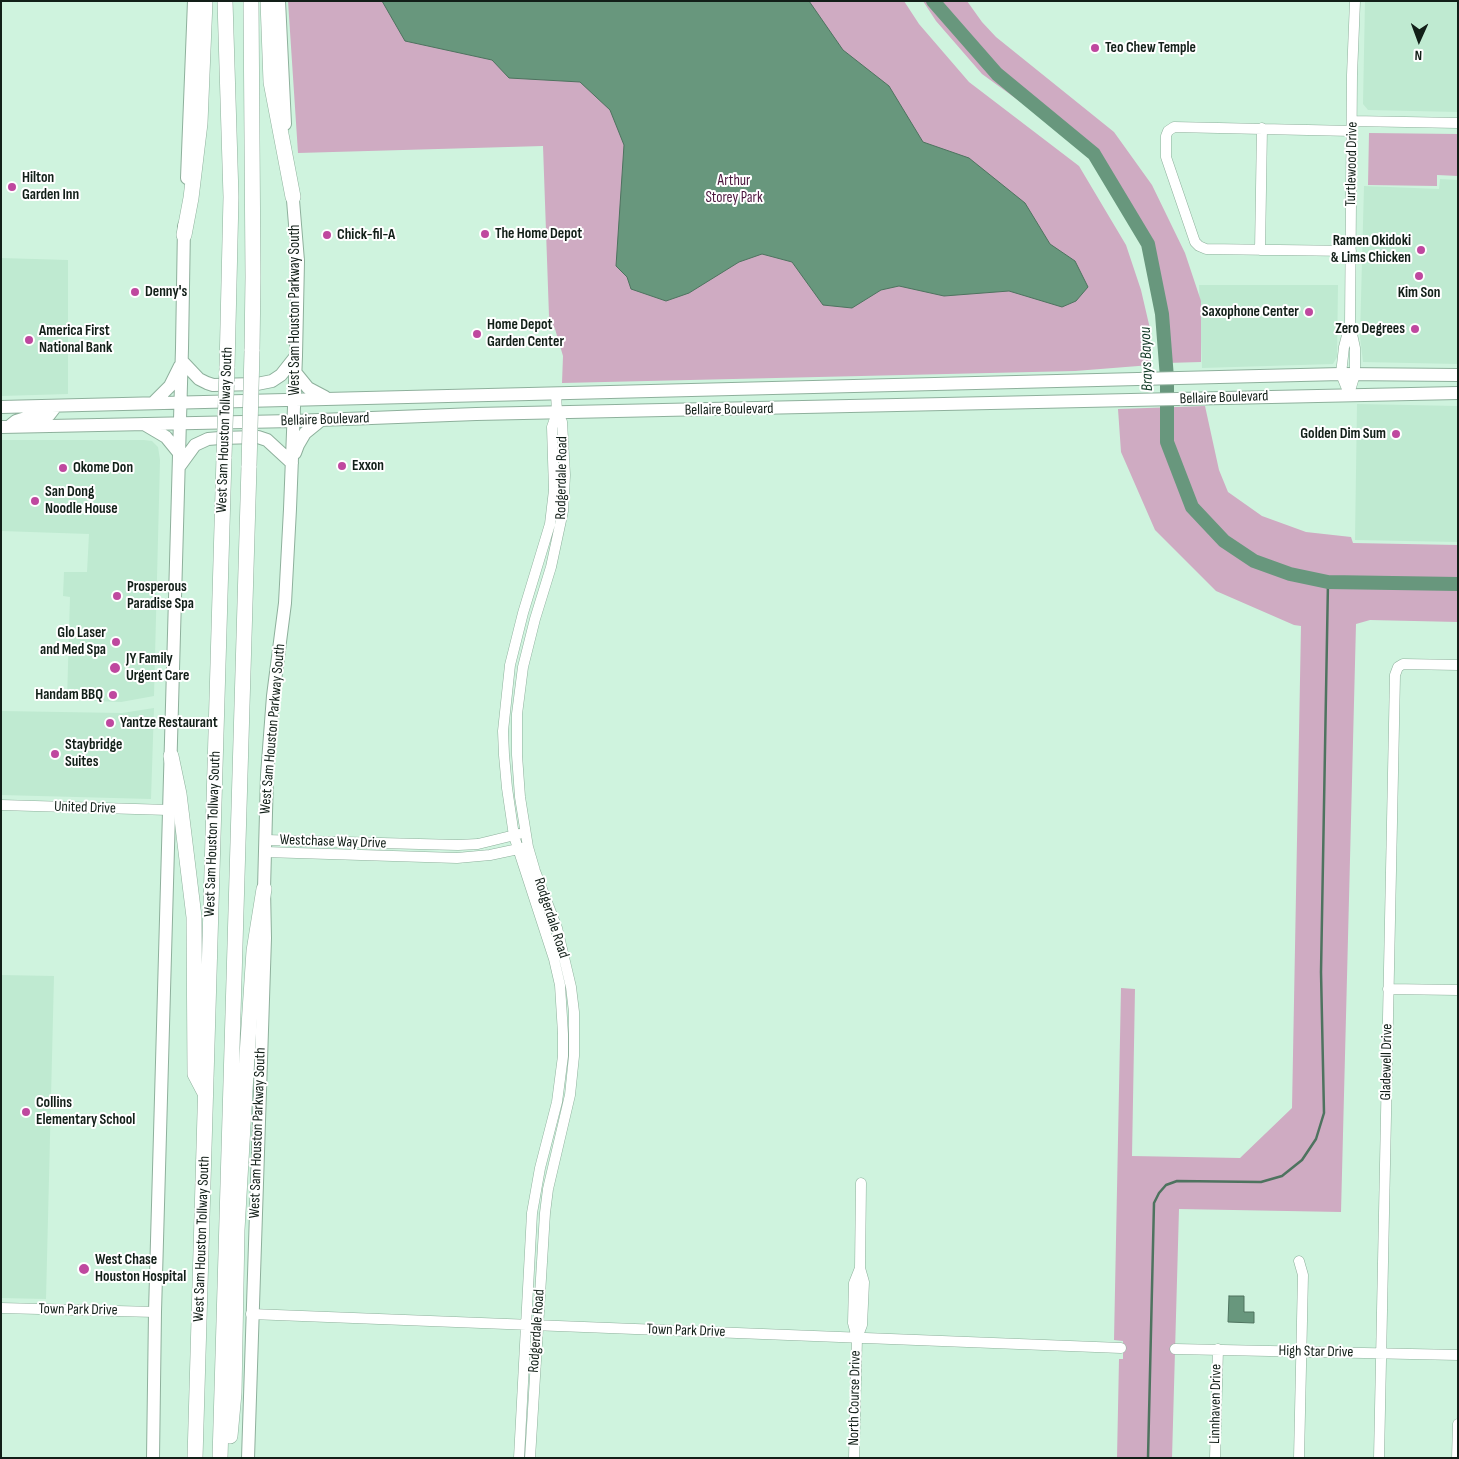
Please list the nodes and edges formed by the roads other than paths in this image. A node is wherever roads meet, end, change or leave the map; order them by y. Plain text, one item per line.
1 (194, 1) edge
2 (205, 1) edge
3 (225, 1) edge
4 (250, 1) edge
5 (268, 1) edge
6 (279, 1) edge
7 (1355, 1) edge
8 (1458, 124) edge
9 (1352, 126) junction
10 (1262, 128) junction
11 (293, 197) junction
12 (184, 235) junction
13 (1260, 250) junction
14 (1351, 251) junction
15 (1350, 328) junction
16 (296, 356) junction
17 (182, 361) junction
18 (295, 372) junction
19 (1341, 374) junction
20 (1355, 374) junction
21 (1458, 375) edge
22 (1220, 377) junction
23 (883, 385) junction
24 (1458, 392) edge
25 (556, 393) junction
26 (1349, 394) junction
27 (328, 398) junction
28 (1220, 398) junction
29 (294, 399) junction
30 (180, 402) junction
31 (153, 403) junction
32 (56, 406) junction
33 (883, 406) junction
34 (1, 407) edge
35 (557, 413) junction
36 (321, 420) junction
37 (293, 421) junction
38 (180, 423) junction
39 (144, 424) junction
40 (5, 427) edge
41 (179, 453) junction
42 (292, 463) junction
43 (179, 467) junction
44 (545, 545) junction
45 (556, 548) junction
46 (510, 665) junction
47 (1458, 665) edge
48 (523, 667) junction
49 (171, 756) junction
50 (1, 805) edge
51 (169, 810) junction
52 (525, 833) junction
53 (514, 836) junction
54 (400, 844) junction
55 (265, 846) junction
56 (528, 847) junction
57 (517, 849) junction
58 (400, 857) junction
59 (264, 889) junction
60 (1388, 989) junction
61 (1458, 990) edge
62 (562, 1012) junction
63 (574, 1012) junction
64 (563, 1056) junction
65 (574, 1056) junction
66 (206, 1094) junction
67 (861, 1183) dead end
68 (537, 1188) junction
69 (548, 1189) junction
70 (1299, 1260) dead end
71 (1, 1308) edge
72 (155, 1312) junction
73 (251, 1314) junction
74 (526, 1325) junction
75 (537, 1326) junction
76 (856, 1338) junction
77 (1121, 1348) dead end
78 (1175, 1348) dead end
79 (1218, 1349) junction
80 (1302, 1352) junction
81 (1380, 1353) junction
82 (1458, 1355) edge
83 (1458, 1424) edge
84 (153, 1458) edge
85 (195, 1458) edge
86 (220, 1458) edge
87 (228, 1458) edge
88 (248, 1458) edge
89 (519, 1458) edge
90 (530, 1458) edge
91 (854, 1458) edge
92 (1215, 1458) edge
93 (1299, 1458) edge
94 (1379, 1458) edge
95 (1457, 1458) edge

1 - 12 main road
2 - 12 highway
3 - 66 highway, West Sam Houston Tollway South, bridge
4 - 86 highway, West Sam Houston Tollway South, bridge
5 - 11 highway
6 - 11 main road, West Sam Houston Parkway South
7 - 9 street, Turtlewood Drive
8 - 9 street
9 - 10 street
9 - 14 street, Turtlewood Drive
10 - 13 street
10 - 13 street
11 - 16 main road, West Sam Houston Parkway South
12 - 17 main road
13 - 14 street
14 - 15 street, Turtlewood Drive
15 - 19 street, Turtlewood Drive
15 - 20 street, Turtlewood Drive
16 - 17 main road
16 - 18 main road, West Sam Houston Parkway South
17 - 30 main road
17 - 31 main road
18 - 27 main road
18 - 29 main road, West Sam Houston Parkway South
19 - 20 main road, Bellaire Boulevard
19 - 22 main road, Bellaire Boulevard
19 - 26 street, Turtlewood Drive
20 - 21 main road, Bellaire Boulevard
20 - 26 street, Turtlewood Drive
22 - 23 main road, Bellaire Boulevard
22 - 28 main road
23 - 25 main road, Bellaire Boulevard
23 - 33 main road
24 - 26 main road, Bellaire Boulevard
25 - 27 main road, Bellaire Boulevard
25 - 35 street, Rodgerdale Road
26 - 28 main road, Bellaire Boulevard
27 - 29 main road, Bellaire Boulevard
28 - 33 main road, Bellaire Boulevard
29 - 30 main road, Bellaire Boulevard
29 - 37 main road, West Sam Houston Parkway South
30 - 31 main road, Bellaire Boulevard
30 - 38 main road
31 - 32 main road, Bellaire Boulevard
32 - 34 main road, Bellaire Boulevard
32 - 40 main road
33 - 35 main road, Bellaire Boulevard
35 - 36 main road, Bellaire Boulevard
35 - 44 street, Rodgerdale Road
35 - 45 street, Rodgerdale Road
36 - 37 main road, Bellaire Boulevard
36 - 42 main road
37 - 38 main road, Bellaire Boulevard
37 - 42 main road, West Sam Houston Parkway South
38 - 39 main road, Bellaire Boulevard
38 - 41 main road
39 - 40 main road, Bellaire Boulevard
39 - 41 main road
41 - 43 main road
42 - 43 main road
42 - 55 main road, West Sam Houston Parkway South
43 - 49 main road
44 - 45 street
44 - 46 street, Rodgerdale Road
45 - 48 street, Rodgerdale Road
46 - 48 street
46 - 53 street, Rodgerdale Road
47 - 60 street, Gladewell Drive
48 - 52 street, Rodgerdale Road
49 - 51 main road
49 - 66 highway
50 - 51 street, United Drive
51 - 72 main road
52 - 53 street, Westchase Way Drive
52 - 56 street, Rodgerdale Road
53 - 54 street, Westchase Way Drive
53 - 57 street, Rodgerdale Road
54 - 55 street, Westchase Way Drive
54 - 58 street, Westchase Way Drive
55 - 58 street, Westchase Way Drive
55 - 59 main road, West Sam Houston Parkway South
56 - 57 street, Westchase Way Drive
56 - 63 street, Rodgerdale Road
57 - 58 street, Westchase Way Drive
57 - 62 street, Rodgerdale Road
59 - 73 main road, West Sam Houston Parkway South
59 - 87 highway
60 - 61 street
60 - 81 street, Gladewell Drive
62 - 63 street
62 - 64 street, Rodgerdale Road
63 - 65 street, Rodgerdale Road
64 - 65 street
64 - 68 street, Rodgerdale Road
65 - 69 street, Rodgerdale Road
66 - 85 highway, West Sam Houston Tollway South
67 - 76 street, North Course Drive
68 - 69 street
68 - 74 street, Rodgerdale Road
69 - 75 street, Rodgerdale Road
70 - 80 street
71 - 72 street, Town Park Drive
72 - 84 main road
73 - 74 street, Town Park Drive
73 - 88 main road, West Sam Houston Parkway South
74 - 75 street, Town Park Drive
74 - 89 street, Rodgerdale Road
75 - 76 street, Town Park Drive
75 - 90 street, Rodgerdale Road
76 - 77 street, Town Park Drive
76 - 91 street, North Course Drive
78 - 79 street, High Star Drive
79 - 80 street, High Star Drive
79 - 92 street, Linnhaven Drive
80 - 81 street, High Star Drive
80 - 93 street
81 - 82 street, High Star Drive
81 - 94 street, Gladewell Drive
83 - 95 street

